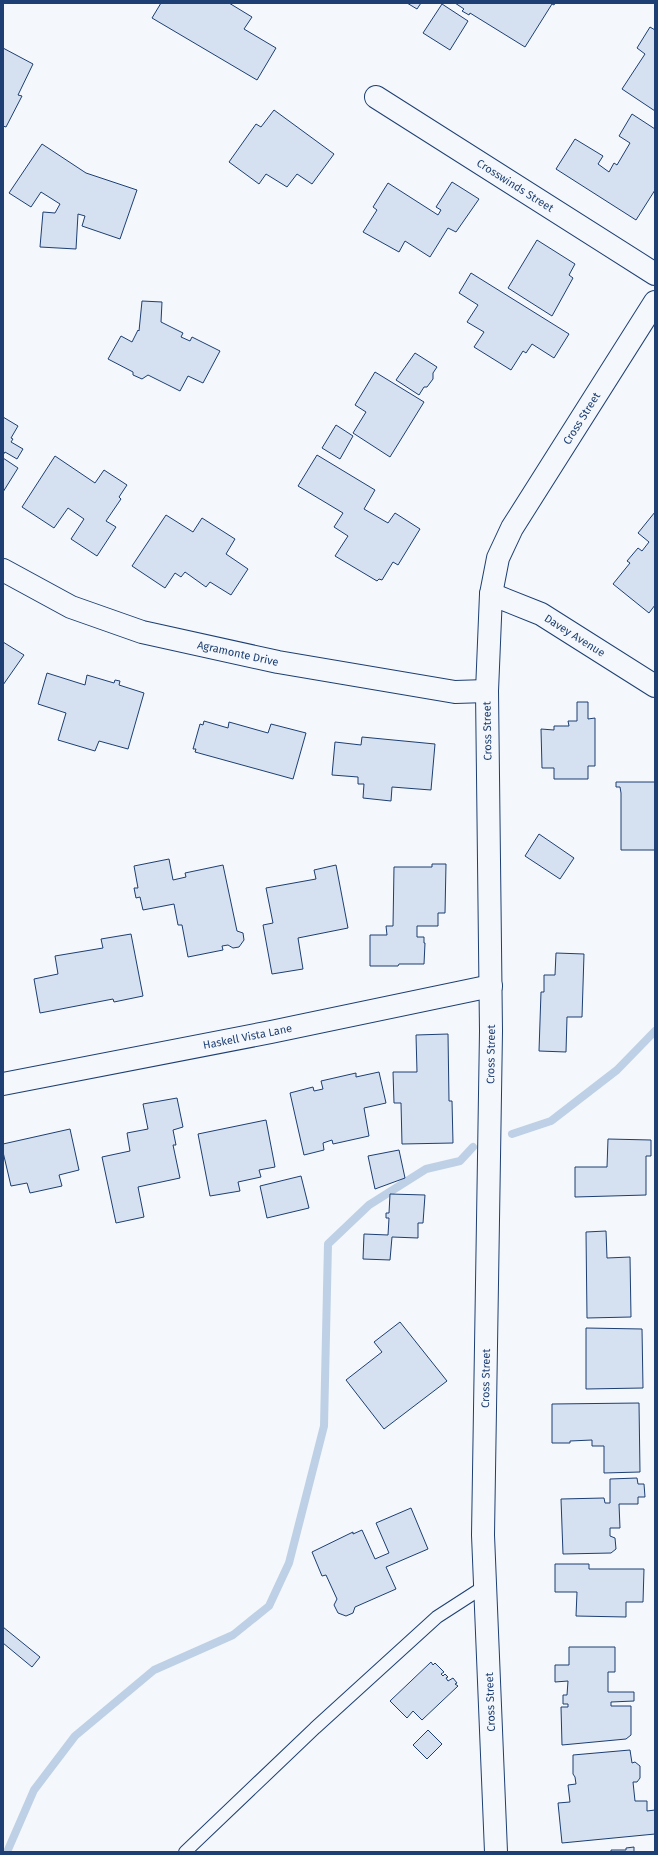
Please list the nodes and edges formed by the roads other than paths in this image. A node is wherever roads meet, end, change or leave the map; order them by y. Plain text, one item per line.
1 (376, 97) dead end
2 (655, 274) edge
3 (655, 302) edge
4 (3, 570) edge
5 (491, 594) junction
6 (655, 686) edge
7 (487, 691) junction
8 (491, 986) junction
9 (3, 1084) edge
10 (485, 1586) junction
11 (185, 1852) edge
12 (496, 1852) edge

1 - 2 street, Crosswinds Street
3 - 5 street, Cross Street
4 - 7 street, Agramonte Drive
5 - 6 street, Davey Avenue
5 - 7 street, Cross Street
7 - 8 street, Cross Street
8 - 9 street, Haskell Vista Lane
8 - 10 street, Cross Street
10 - 11 lane
10 - 12 street, Cross Street

